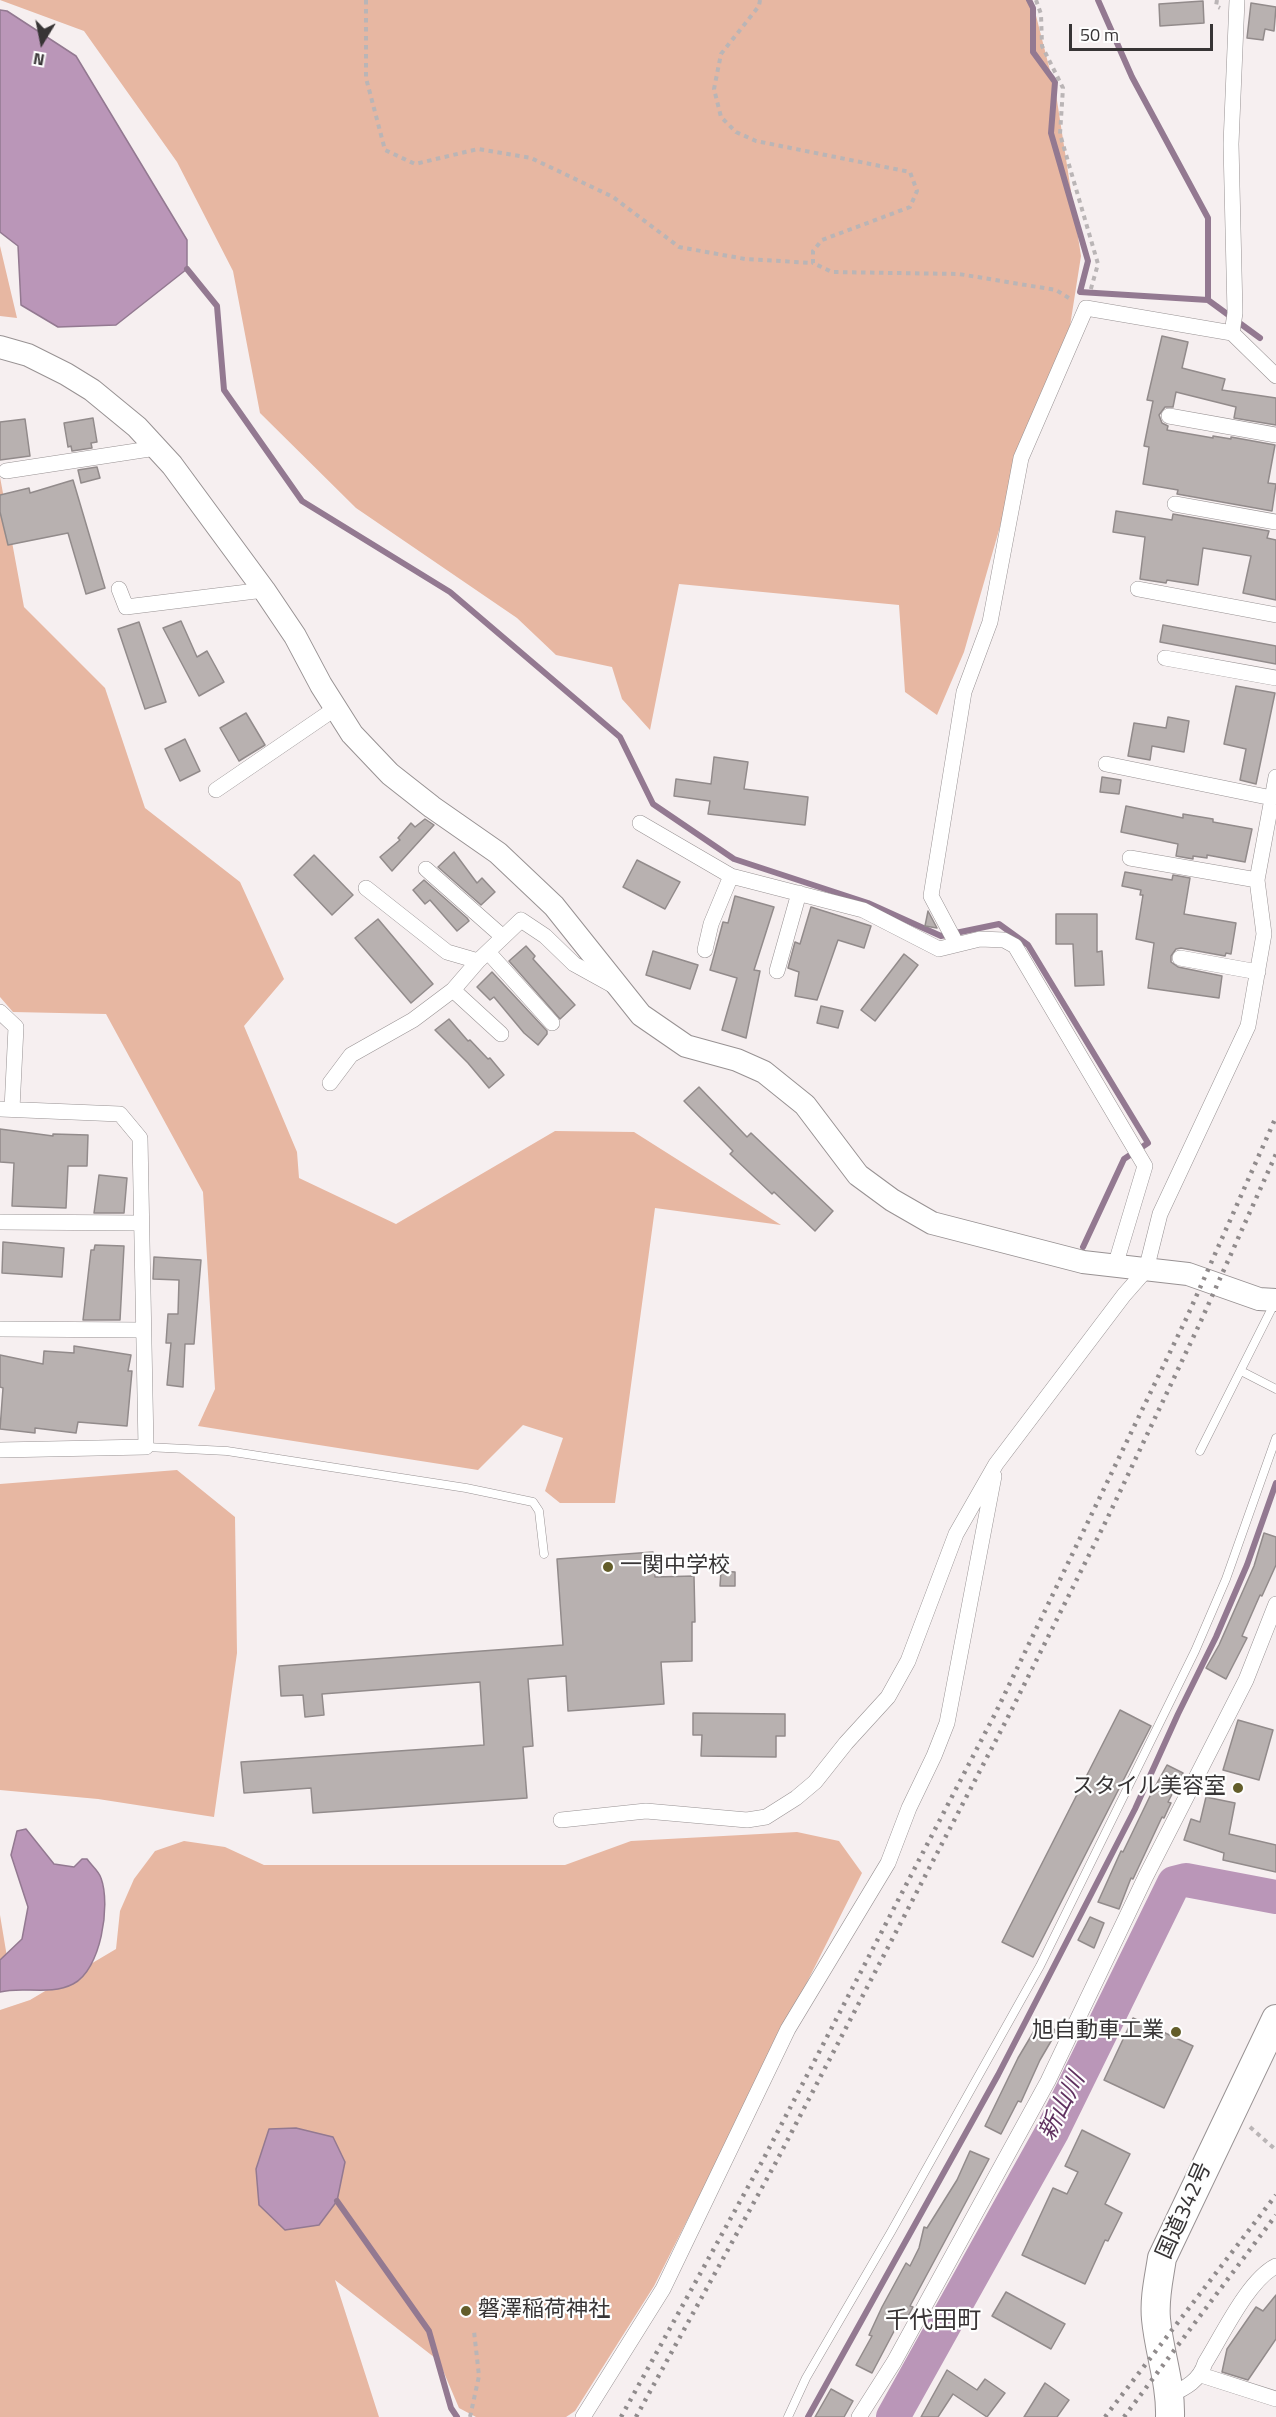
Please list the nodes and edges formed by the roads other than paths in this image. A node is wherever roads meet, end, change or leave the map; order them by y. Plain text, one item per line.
1 (1237, 0) edge
2 (1232, 333) junction
3 (0, 347) edge
4 (1276, 376) edge
5 (1169, 416) dead end
6 (1276, 435) edge
7 (156, 448) junction
8 (6, 471) dead end
9 (1175, 504) dead end
10 (1276, 522) edge
11 (119, 589) dead end
12 (1138, 589) dead end
13 (264, 590) junction
14 (1276, 615) edge
15 (1165, 658) dead end
16 (1276, 678) edge
17 (336, 708) junction
18 (1106, 764) dead end
19 (1276, 777) edge
20 (216, 790) dead end
21 (1272, 798) junction
22 (640, 823) dead end
23 (1130, 858) dead end
24 (426, 869) dead end
25 (730, 876) junction
26 (1257, 880) junction
27 (366, 888) dead end
28 (799, 894) junction
29 (503, 937) junction
30 (957, 943) junction
31 (705, 950) dead end
32 (483, 956) junction
33 (1180, 958) dead end
34 (777, 971) dead end
35 (1258, 972) junction
36 (619, 989) junction
37 (453, 990) junction
38 (0, 1012) edge
39 (552, 1023) dead end
40 (501, 1034) dead end
41 (330, 1083) dead end
42 (6, 1109) edge
43 (0, 1222) edge
44 (141, 1223) junction
45 (1115, 1266) junction
46 (1146, 1270) junction
47 (1276, 1300) edge
48 (0, 1329) edge
49 (142, 1330) junction
50 (1241, 1371) junction
51 (1276, 1389) edge
52 (1276, 1438) edge
53 (146, 1447) junction
54 (0, 1450) edge
55 (1200, 1451) dead end
56 (996, 1464) junction
57 (544, 1554) dead end
58 (1276, 1604) edge
59 (561, 1820) dead end
60 (1276, 2019) edge
61 (1276, 2265) edge
62 (1201, 2375) junction
63 (1276, 2399) edge
64 (1170, 2406) edge
65 (583, 2417) edge
66 (788, 2417) edge
67 (859, 2417) edge

1 - 2 street
2 - 4 street
2 - 30 street
3 - 7 street
5 - 6 street
7 - 8 street
7 - 13 street
9 - 10 street
11 - 13 street
12 - 14 street
13 - 17 street
15 - 16 street
17 - 20 street
17 - 36 street
18 - 21 street
19 - 21 street
21 - 26 street
22 - 25 street
23 - 26 street
24 - 29 street
25 - 28 street
25 - 31 street
26 - 35 street
27 - 32 street
28 - 30 street
28 - 34 street
29 - 32 street
29 - 36 street
30 - 45 street
32 - 37 street
32 - 39 street
33 - 35 street
35 - 46 street
36 - 45 street
37 - 40 street
37 - 41 street
38 - 42 street
42 - 44 street
43 - 44 street
44 - 49 street
45 - 46 street
46 - 47 street
46 - 56 street
47 - 50 lane
48 - 49 street
49 - 53 street
50 - 51 lane
50 - 55 lane
52 - 66 lane
53 - 54 street
53 - 57 lane
56 - 59 street
56 - 65 street
58 - 67 street
60 - 64 highway, 国道342号
61 - 62 street
62 - 63 street
62 - 64 street

